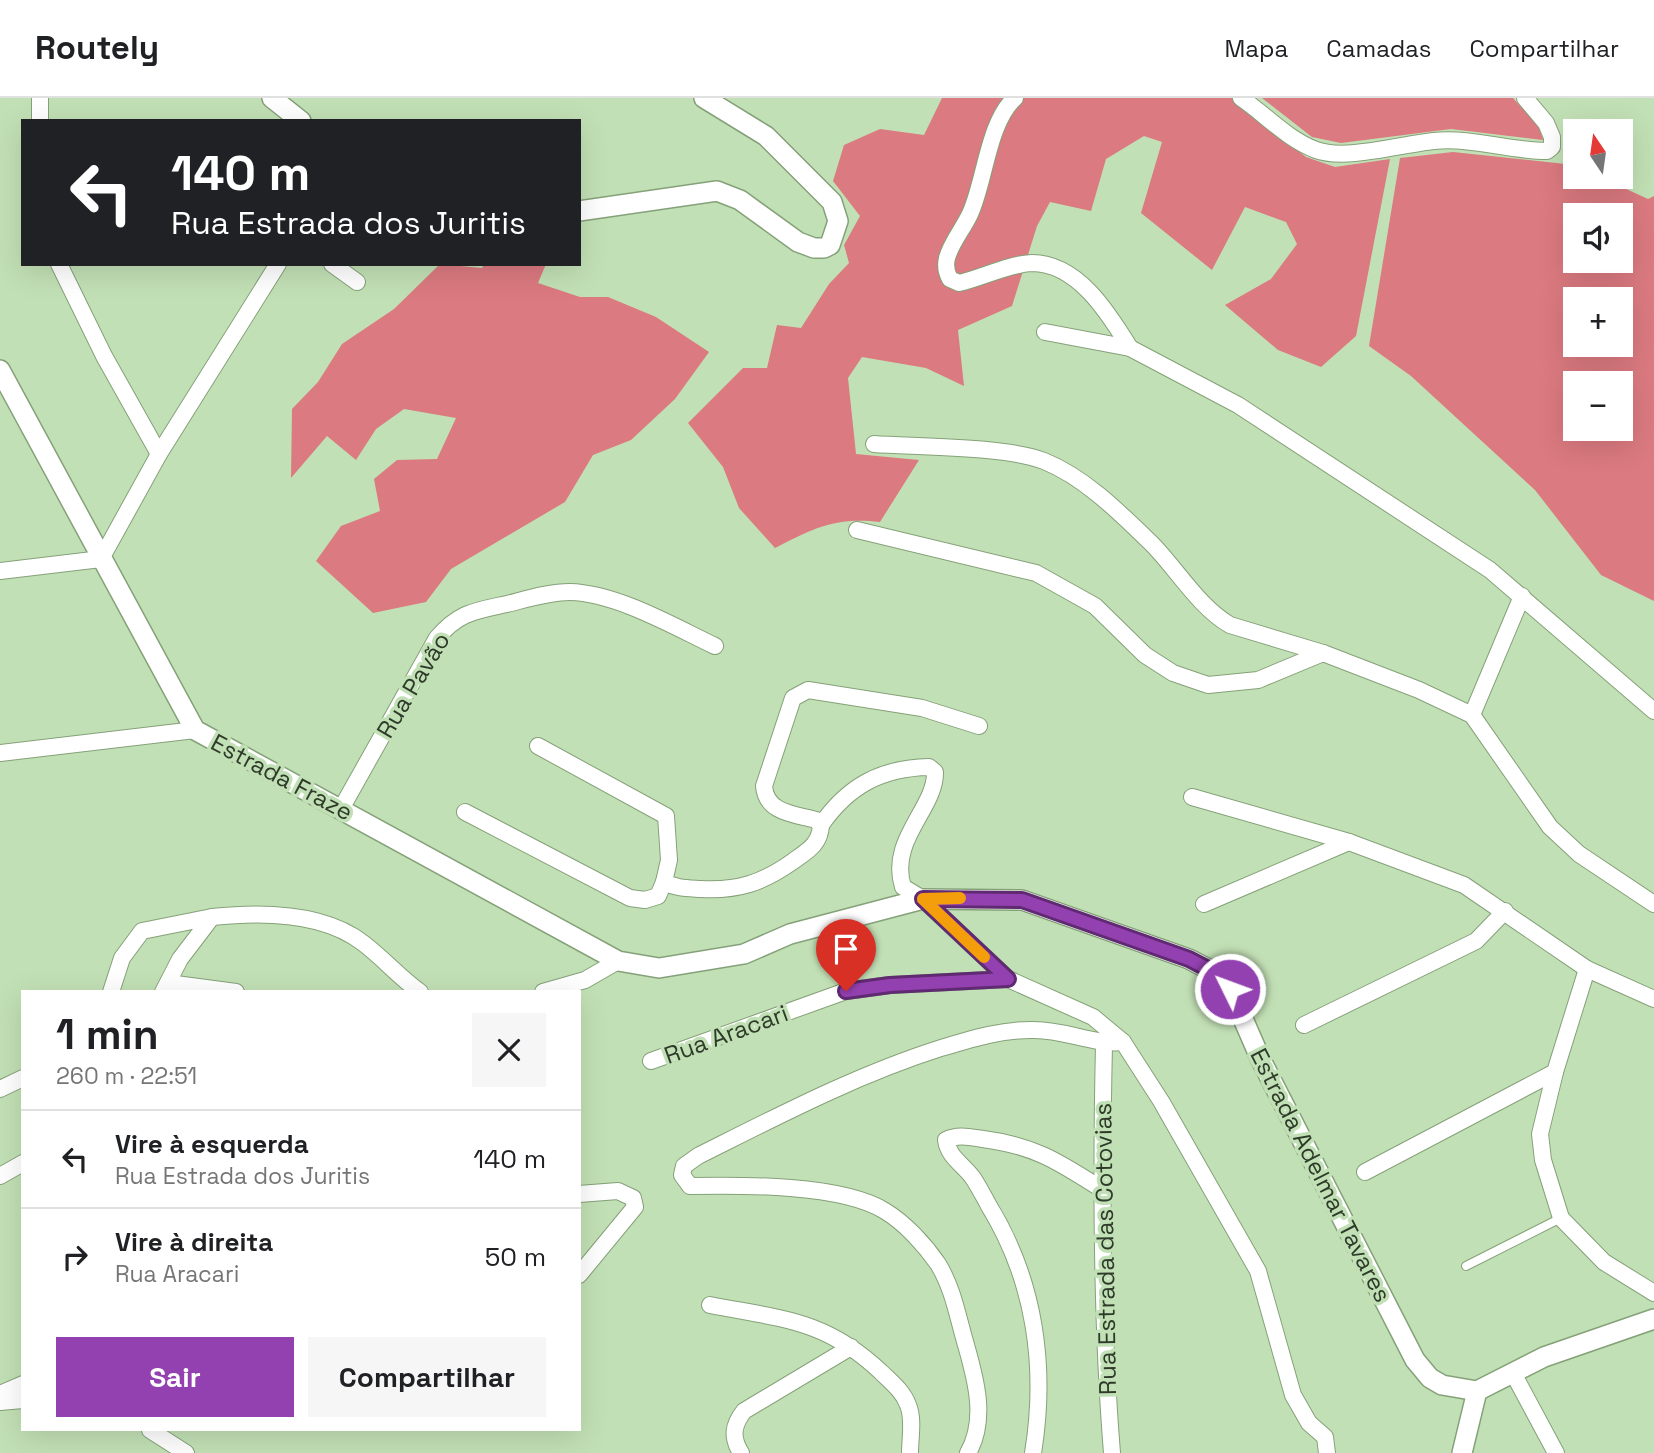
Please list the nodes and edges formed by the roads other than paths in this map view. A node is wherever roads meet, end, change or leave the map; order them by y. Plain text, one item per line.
1 (40, 98) edge
2 (272, 98) edge
3 (704, 98) edge
4 (1015, 98) edge
5 (1241, 98) edge
6 (1525, 98) edge
7 (40, 119) edge
8 (298, 119) edge
9 (581, 211) edge
10 (61, 266) edge
11 (277, 266) edge
12 (335, 266) edge
13 (358, 282) dead end
14 (1045, 332) dead end
15 (1130, 348) junction
16 (0, 370) edge
17 (874, 444) dead end
18 (159, 454) junction
19 (856, 530) dead end
20 (101, 559) junction
21 (0, 571) edge
22 (1522, 596) junction
23 (715, 646) dead end
24 (1323, 653) junction
25 (1654, 711) edge
26 (1472, 715) junction
27 (979, 726) dead end
28 (195, 730) junction
29 (538, 746) dead end
30 (0, 753) edge
31 (1192, 797) dead end
32 (341, 809) junction
33 (465, 813) dead end
34 (821, 825) junction
35 (1349, 842) junction
36 (664, 882) junction
37 (923, 899) junction
38 (1204, 904) dead end
39 (1654, 904) edge
40 (1505, 911) junction
41 (212, 917) junction
42 (618, 961) junction
43 (1587, 969) junction
44 (1008, 979) junction
45 (165, 988) edge
46 (112, 990) edge
47 (200, 990) edge
48 (416, 990) edge
49 (550, 990) edge
50 (1654, 999) edge
51 (1304, 1025) dead end
52 (1124, 1042) junction
53 (1104, 1044) junction
54 (652, 1061) dead end
55 (1555, 1072) junction
56 (21, 1079) edge
57 (0, 1089) edge
58 (21, 1164) edge
59 (1365, 1172) dead end
60 (0, 1176) edge
61 (1103, 1190) junction
62 (581, 1194) edge
63 (1561, 1218) junction
64 (1466, 1266) dead end
65 (581, 1273) edge
66 (1654, 1293) edge
67 (710, 1305) dead end
68 (1654, 1320) edge
69 (851, 1348) junction
70 (1513, 1373) junction
71 (21, 1385) edge
72 (1477, 1391) junction
73 (0, 1394) edge
74 (21, 1400) edge
75 (0, 1402) edge
76 (152, 1431) edge
77 (186, 1453) edge
78 (741, 1453) edge
79 (910, 1453) edge
80 (968, 1453) edge
81 (1033, 1453) edge
82 (1112, 1453) edge
83 (1327, 1453) edge
84 (1462, 1453) edge
85 (1556, 1453) edge

1 - 7 street
2 - 8 street
3 - 9 street
4 - 15 street
5 - 6 street
10 - 18 street
11 - 18 street
12 - 13 street
14 - 15 street
15 - 22 street
16 - 20 street, Estrada Fraze
17 - 24 street
18 - 20 street
19 - 24 street
20 - 21 street
20 - 28 street, Estrada Fraze
22 - 25 street
22 - 26 street
23 - 32 street, Rua Pavão
24 - 26 street
26 - 39 street
27 - 34 street
28 - 30 street
28 - 32 street, Estrada Fraze
29 - 36 street
31 - 35 street
32 - 42 street, Estrada Fraze
33 - 36 street
34 - 36 street
34 - 37 street
35 - 38 street
35 - 40 street
37 - 42 street, Estrada Adelmar Tavares
37 - 44 street
37 - 72 street, Estrada Adelmar Tavares
40 - 43 street
40 - 51 street
41 - 45 street
41 - 46 street
41 - 48 street
42 - 49 street
43 - 50 street
43 - 55 street
44 - 52 street
44 - 54 street, Rua Aracari
45 - 47 street
52 - 53 street
52 - 83 street
53 - 61 street, Rua Estrada das Cotovias
53 - 80 street
55 - 59 street
55 - 63 street
56 - 57 street
58 - 60 street
61 - 81 street
61 - 82 street, Rua Estrada das Cotovias
62 - 65 street
63 - 64 lane
63 - 66 street
67 - 69 street
68 - 70 street
69 - 78 street
69 - 79 street
70 - 72 street
70 - 85 street
71 - 73 street
72 - 84 street
74 - 75 street
76 - 77 street

